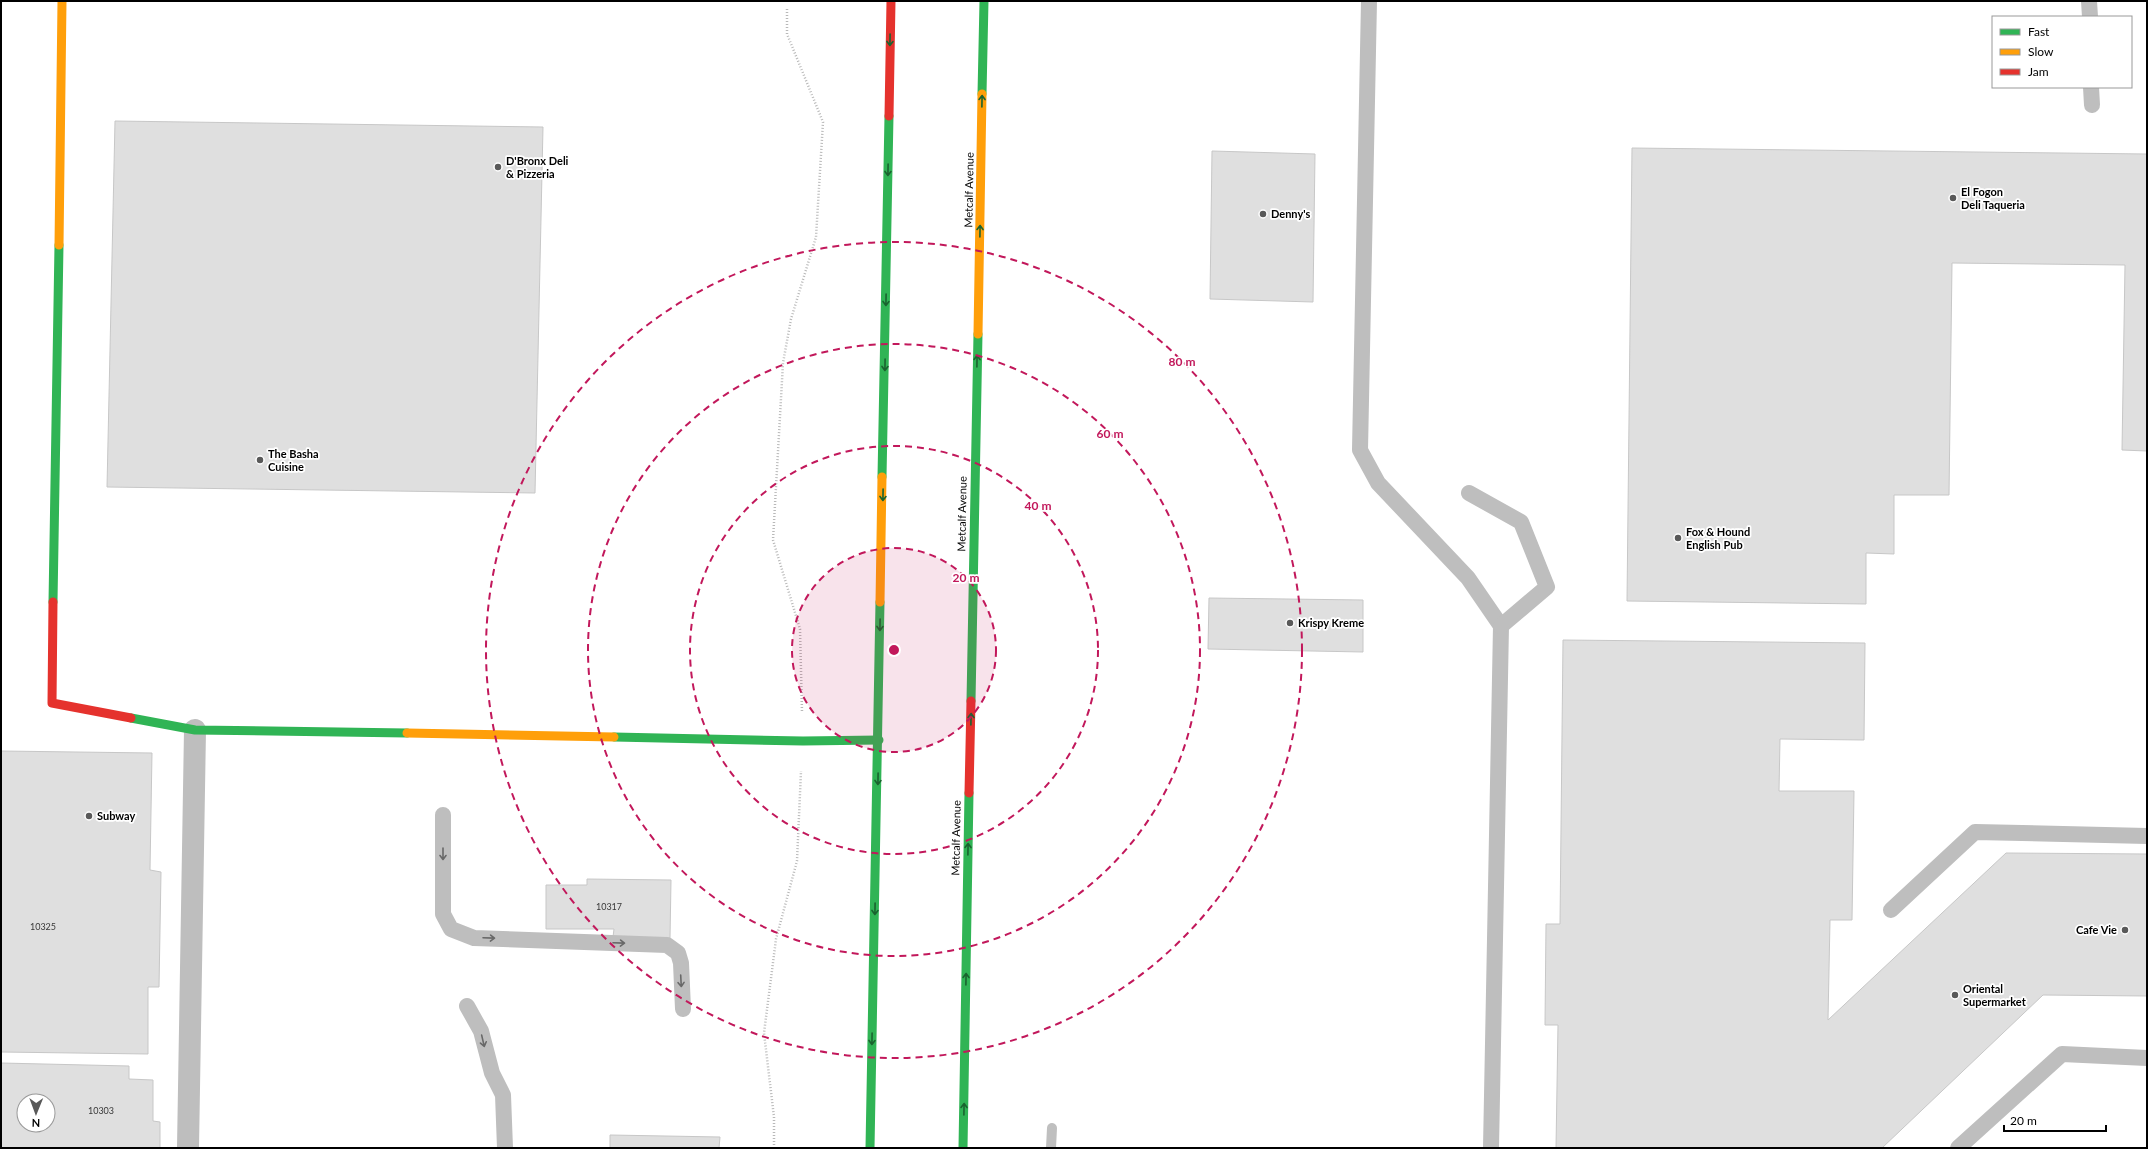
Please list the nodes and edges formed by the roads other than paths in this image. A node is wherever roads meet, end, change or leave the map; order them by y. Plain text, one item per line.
1 (62, 1) edge
2 (891, 1) edge
3 (984, 1) edge
4 (1369, 1) edge
5 (2089, 1) edge
6 (2090, 16) edge
7 (2091, 88) edge
8 (2092, 105) dead end
9 (1469, 493) dead end
10 (1502, 626) junction
11 (195, 730) junction
12 (878, 740) junction
13 (443, 815) dead end
14 (2147, 836) edge
15 (1891, 910) dead end
16 (467, 1006) dead end
17 (683, 1009) dead end
18 (2147, 1058) edge
19 (188, 1148) edge
20 (505, 1148) edge
21 (870, 1148) edge
22 (963, 1148) edge
23 (1491, 1148) edge
24 (1958, 1148) edge

1 - 11 main road
2 -> 12 main road
22 -> 3 main road, Metcalf Avenue
4 - 10 lane
5 - 6 lane
7 - 8 lane
9 - 10 lane
10 - 23 lane
11 - 12 main road
11 - 19 street
12 -> 21 main road
13 -> 17 lane
14 - 15 lane
16 -> 20 lane
18 - 24 lane

